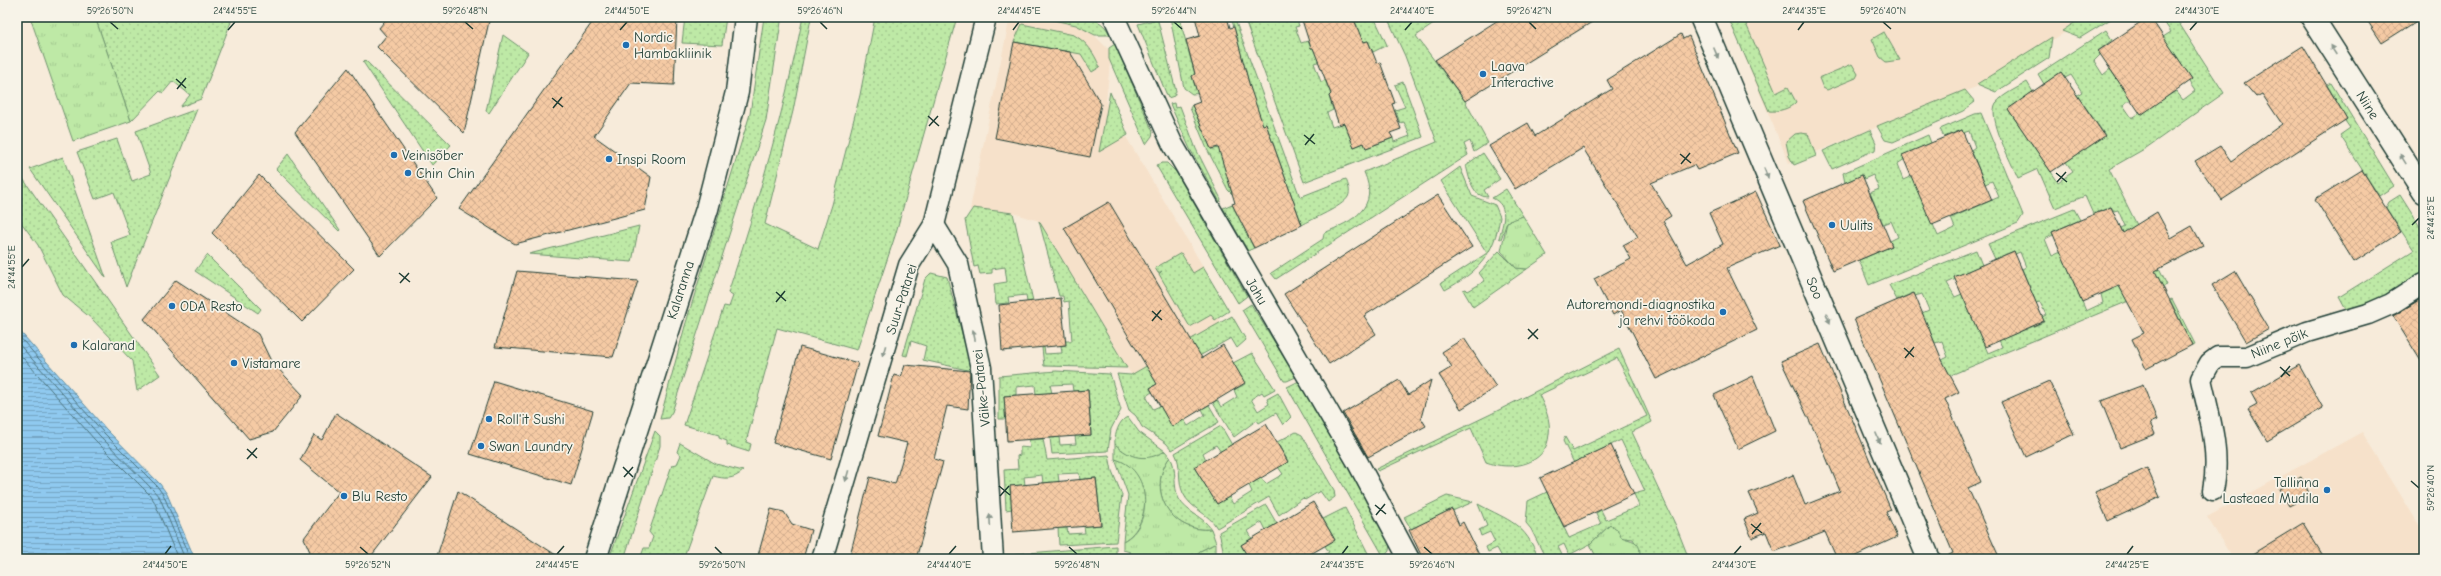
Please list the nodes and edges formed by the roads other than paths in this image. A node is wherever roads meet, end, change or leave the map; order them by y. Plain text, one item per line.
1 (746, 17) edge
2 (986, 17) edge
3 (1114, 17) edge
4 (1701, 17) edge
5 (2312, 17) edge
6 (2424, 192) edge
7 (934, 225) junction
8 (2424, 283) edge
9 (2213, 490) dead end
10 (595, 559) edge
11 (822, 559) edge
12 (993, 559) edge
13 (1409, 559) edge
14 (1930, 559) edge

1 - 10 street, Kalaranna
2 - 7 street, Suur-Patarei
3 - 13 street, Jahu
4 -> 14 street, Soo
6 -> 5 street, Niine
7 -> 11 street, Suur-Patarei
12 -> 7 street, Väike-Patarei
8 - 9 street, Niine põik

